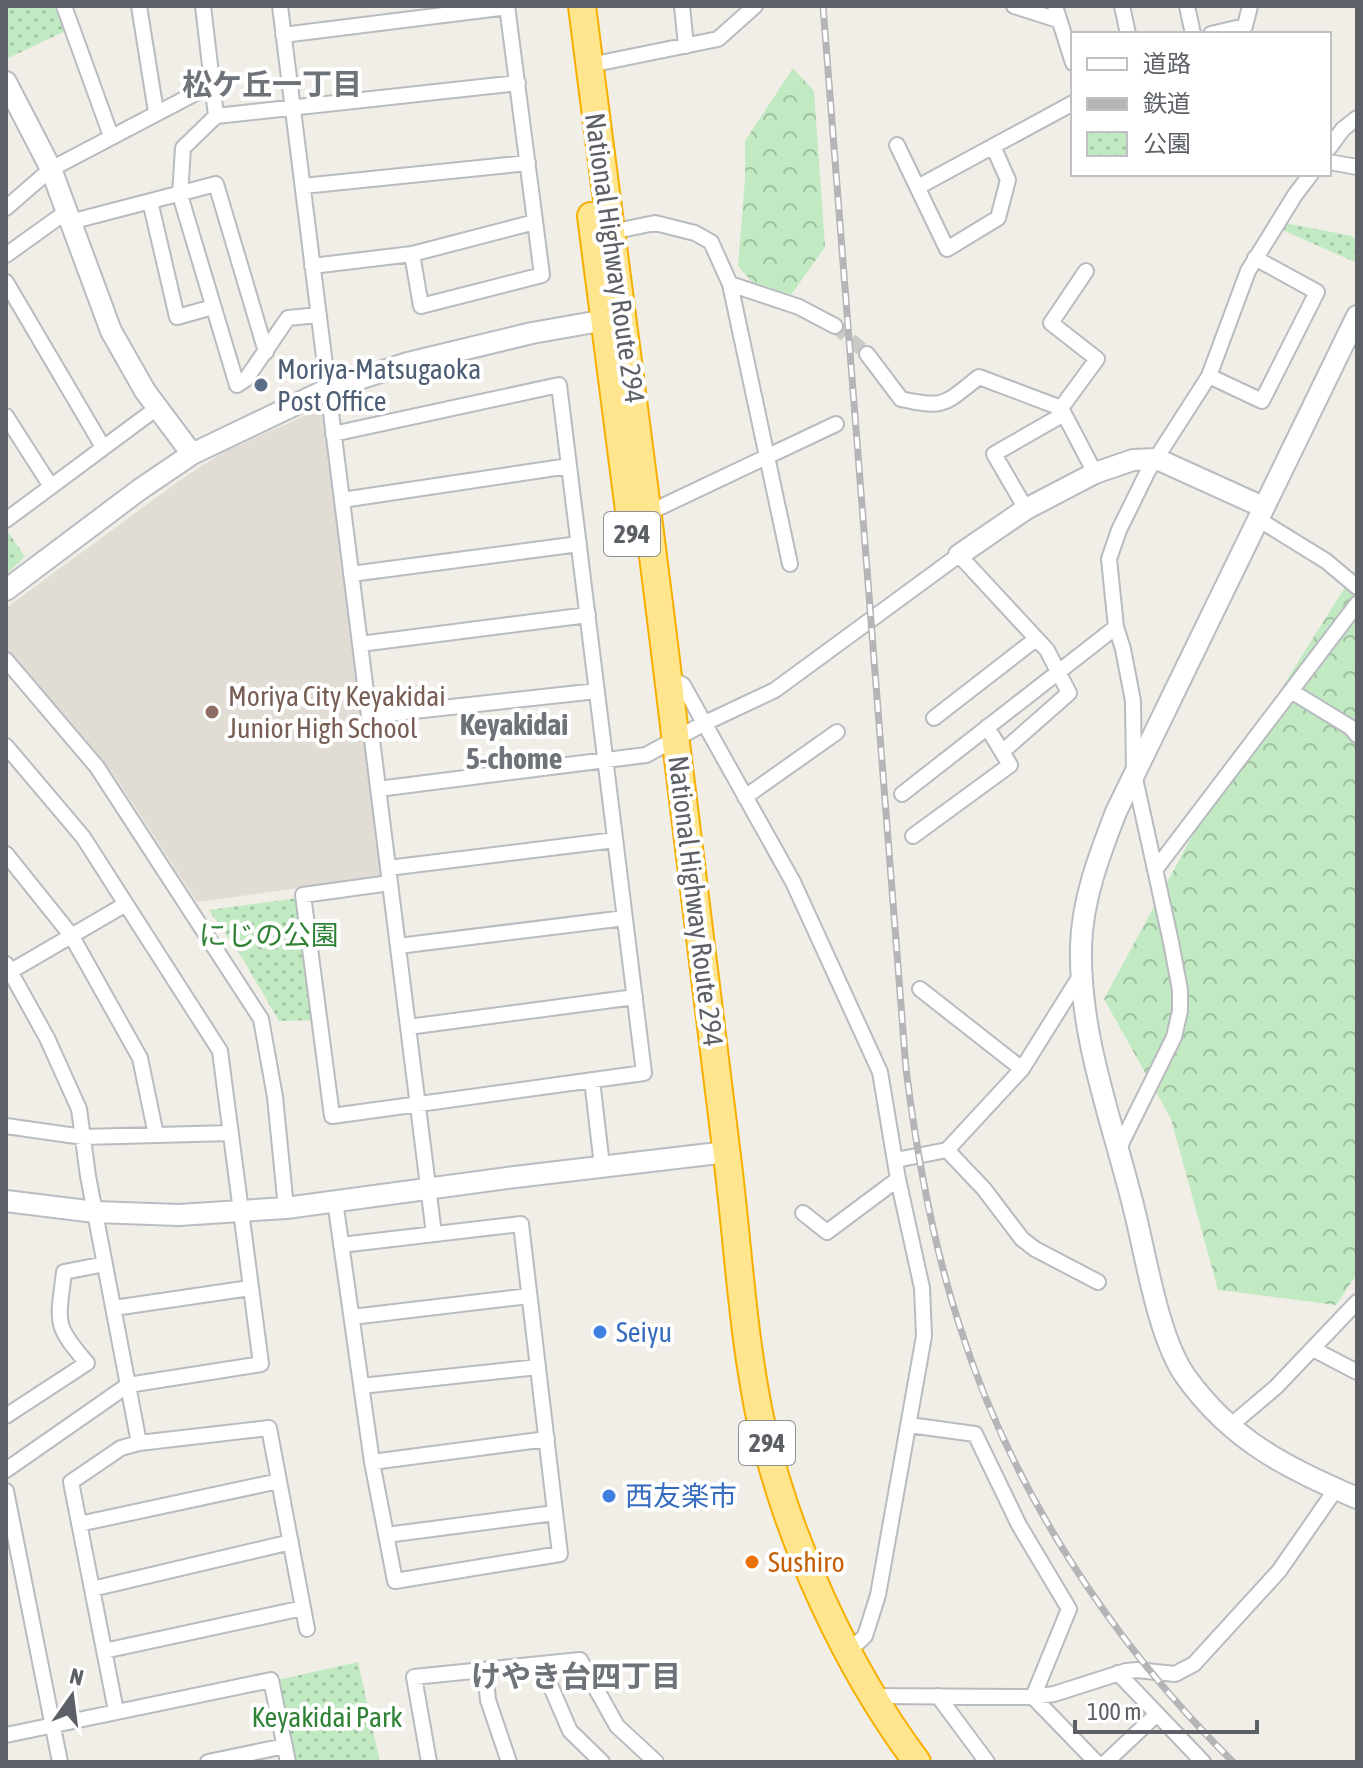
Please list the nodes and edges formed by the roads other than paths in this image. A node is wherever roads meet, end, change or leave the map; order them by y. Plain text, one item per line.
1 (64, 6) edge
2 (139, 6) edge
3 (203, 6) edge
4 (280, 6) edge
5 (508, 6) edge
6 (565, 6) edge
7 (582, 6) edge
8 (682, 6) edge
9 (755, 6) edge
10 (1014, 6) edge
11 (1122, 6) edge
12 (1187, 6) edge
13 (1250, 6) edge
14 (742, 11) edge
15 (1057, 13) edge
16 (1128, 32) edge
17 (1193, 32) edge
18 (1220, 32) edge
19 (283, 35) junction
20 (686, 46) junction
21 (1071, 57) edge
22 (590, 65) junction
23 (6, 82) edge
24 (518, 83) junction
25 (213, 84) junction
26 (1071, 104) edge
27 (293, 109) junction
28 (156, 112) junction
29 (216, 116) junction
30 (1357, 118) edge
31 (111, 136) junction
32 (897, 145) dead end
33 (1331, 145) edge
34 (993, 146) junction
35 (1331, 162) edge
36 (528, 163) junction
37 (1357, 167) edge
38 (51, 169) junction
39 (1309, 176) edge
40 (303, 186) junction
41 (918, 187) junction
42 (181, 193) junction
43 (150, 201) junction
44 (6, 208) edge
45 (68, 217) junction
46 (535, 222) junction
47 (611, 232) junction
48 (412, 254) junction
49 (6, 255) edge
50 (1255, 258) junction
51 (312, 266) junction
52 (1086, 271) dead end
53 (6, 282) edge
54 (730, 284) junction
55 (213, 307) junction
56 (319, 315) junction
57 (1357, 316) edge
58 (614, 318) junction
59 (835, 326) tunnel mouth
60 (266, 352) junction
61 (867, 354) tunnel mouth
62 (1209, 376) junction
63 (328, 389) junction
64 (157, 408) junction
65 (1062, 411) junction
66 (6, 416) edge
67 (836, 424) dead end
68 (333, 434) junction
69 (103, 447) junction
70 (192, 454) junction
71 (766, 458) junction
72 (1157, 459) junction
73 (569, 466) junction
74 (1095, 473) junction
75 (50, 485) junction
76 (342, 500) junction
77 (1026, 509) junction
78 (1260, 513) junction
79 (639, 516) junction
80 (6, 520) edge
81 (579, 544) junction
82 (959, 555) junction
83 (790, 564) dead end
84 (351, 574) junction
85 (1357, 587) edge
86 (6, 590) edge
87 (1357, 604) edge
88 (588, 615) junction
89 (1116, 627) junction
90 (1036, 639) junction
91 (360, 644) junction
92 (6, 660) edge
93 (1058, 671) junction
94 (668, 677) junction
95 (597, 691) junction
96 (1291, 691) junction
97 (369, 716) junction
98 (934, 718) dead end
99 (703, 724) junction
100 (987, 727) junction
101 (837, 732) dead end
102 (1357, 735) edge
103 (668, 743) junction
104 (6, 746) edge
105 (1002, 752) junction
106 (606, 762) junction
107 (1134, 774) junction
108 (378, 789) junction
109 (902, 794) dead end
110 (745, 797) junction
111 (913, 836) dead end
112 (615, 840) junction
113 (6, 854) edge
114 (1155, 870) junction
115 (389, 876) junction
116 (126, 904) junction
117 (625, 918) junction
118 (71, 935) junction
119 (398, 946) junction
120 (8, 969) edge
121 (1082, 973) junction
122 (920, 989) dead end
123 (635, 997) junction
124 (408, 1027) junction
125 (1022, 1069) junction
126 (592, 1080) junction
127 (417, 1103) junction
128 (6, 1126) edge
129 (231, 1133) junction
130 (156, 1135) junction
131 (83, 1137) junction
132 (1119, 1148) junction
133 (947, 1150) junction
134 (718, 1153) junction
135 (896, 1160) junction
136 (602, 1166) junction
137 (898, 1179) junction
138 (428, 1189) junction
139 (6, 1201) edge
140 (335, 1201) junction
141 (286, 1208) junction
142 (240, 1211) junction
143 (95, 1212) junction
144 (803, 1213) dead end
145 (434, 1234) junction
146 (341, 1245) junction
147 (105, 1264) junction
148 (1098, 1282) dead end
149 (250, 1288) junction
150 (529, 1296) junction
151 (1356, 1306) edge
152 (114, 1308) junction
153 (352, 1317) junction
154 (1313, 1349) junction
155 (538, 1367) junction
156 (1357, 1372) edge
157 (128, 1385) junction
158 (361, 1386) junction
159 (6, 1416) edge
160 (909, 1425) junction
161 (1230, 1426) junction
162 (547, 1439) junction
163 (139, 1443) junction
164 (372, 1462) junction
165 (6, 1470) edge
166 (279, 1481) junction
167 (1336, 1489) junction
168 (6, 1491) edge
169 (1357, 1498) edge
170 (555, 1513) junction
171 (79, 1524) junction
172 (386, 1535) junction
173 (291, 1542) junction
174 (92, 1589) junction
175 (303, 1608) junction
176 (307, 1629) dead end
177 (104, 1651) junction
178 (848, 1652) junction
179 (541, 1664) junction
180 (485, 1670) junction
181 (1118, 1673) junction
182 (873, 1696) junction
183 (938, 1696) junction
184 (1033, 1697) junction
185 (116, 1711) junction
186 (1157, 1714) junction
187 (53, 1725) junction
188 (6, 1735) edge
189 (285, 1746) junction
190 (1201, 1761) edge
191 (60, 1762) edge
192 (208, 1762) edge
193 (288, 1762) edge
194 (429, 1762) edge
195 (509, 1762) edge
196 (602, 1762) edge
197 (656, 1762) edge
198 (897, 1762) edge
199 (917, 1762) edge
200 (987, 1762) edge
201 (1096, 1762) edge
202 (1106, 1762) edge

1 - 31 street
2 - 28 street
3 - 25 street
4 - 19 street
5 - 19 street
5 - 24 street
6 - 58 highway, National Highway Route 294 / 294
7 - 22 highway, National Highway Route 294 / 294
8 - 20 street
9 - 14 street
10 - 15 street
11 - 16 street
12 - 17 street
13 - 18 street
14 - 20 street
15 - 21 street
19 - 27 street
20 - 22 street
22 - 47 highway, National Highway Route 294 / 294
23 - 38 street
24 - 27 street
24 - 36 street
25 - 28 street
25 - 29 street
26 - 34 street
27 - 29 street
27 - 40 street
28 - 31 street
29 - 42 street
30 - 33 street
31 - 38 street
32 - 41 street
34 - 41 street
34 - 41 street
35 - 37 street
36 - 40 street
36 - 46 street
38 - 44 street
38 - 45 street
39 - 50 street
40 - 51 street
42 - 43 street
42 - 55 street
42 - 60 street
43 - 45 street
43 - 55 street
45 - 49 street
45 - 64 street
46 - 48 street
46 - 48 street
47 - 54 street
47 - 58 highway, National Highway Route 294 / 294
48 - 51 street
50 - 62 street
50 - 62 street
51 - 56 street
52 - 65 street
53 - 69 street
54 - 59 street
54 - 71 street
55 - 60 street
56 - 60 street
56 - 63 street
57 - 78 street
58 - 63 street
58 - 79 highway, National Highway Route 294 / 294
61 - 65 street
62 - 72 street
63 - 68 street
63 - 70 street
64 - 69 street
64 - 70 street
65 - 74 street
65 - 77 street
66 - 75 street
67 - 71 street
68 - 73 street
68 - 76 street
69 - 75 street
70 - 86 street
71 - 79 street
71 - 83 street
72 - 74 street
72 - 78 street
72 - 89 street
73 - 76 street
73 - 81 street
74 - 77 street
75 - 80 street
76 - 84 street
77 - 82 street
78 - 85 street
78 - 107 street
79 - 94 highway, National Highway Route 294 / 294
79 - 103 highway, National Highway Route 294 / 294
81 - 84 street
81 - 88 street
82 - 90 street
82 - 99 street
84 - 91 street
87 - 96 street
88 - 91 street
88 - 95 street
89 - 93 street
89 - 107 street
90 - 93 street
90 - 98 street
91 - 97 street
92 - 141 street
93 - 100 street
93 - 105 street
94 - 99 street
94 - 103 highway, National Highway Route 294 / 294
95 - 97 street
95 - 106 street
96 - 102 street
96 - 114 street
97 - 108 street
99 - 103 street
99 - 110 street
100 - 105 street
100 - 109 street
101 - 110 street
103 - 106 street
103 - 134 highway, National Highway Route 294 / 294
104 - 116 street
105 - 111 street
106 - 108 street
106 - 112 street
107 - 114 street
107 - 121 street
108 - 115 street
110 - 135 street
112 - 115 street
112 - 117 street
113 - 118 street
114 - 132 street
115 - 119 street
115 - 127 street
116 - 118 street
116 - 129 street
117 - 119 street
117 - 123 street
118 - 120 street
118 - 130 street
119 - 124 street
120 - 131 street
121 - 125 street
121 - 132 street
122 - 125 street
123 - 124 street
123 - 126 street
124 - 127 street
125 - 133 street
126 - 127 street
126 - 136 street
127 - 138 street
128 - 131 street
129 - 130 street
129 - 142 street
130 - 131 street
131 - 143 street
132 - 161 street
133 - 135 street
133 - 148 street
134 - 136 street
134 - 178 highway, National Highway Route 294 / 294
134 - 198 highway, National Highway Route 294 / 294
135 - 137 street
136 - 138 street
137 - 144 street
137 - 160 street
138 - 140 street
138 - 145 street
139 - 143 street
140 - 141 street
140 - 146 street
141 - 142 street
142 - 143 street
142 - 149 street
143 - 147 street
145 - 146 street
145 - 150 street
146 - 153 street
147 - 152 street
147 - 159 street
149 - 152 street
149 - 157 street
150 - 153 street
150 - 155 street
151 - 154 street
152 - 157 street
153 - 158 street
154 - 156 street
154 - 161 street
155 - 158 street
155 - 162 street
157 - 163 street
157 - 165 street
158 - 164 street
160 - 178 street
160 - 184 street
161 - 167 street
162 - 164 street
162 - 170 street
163 - 166 street
163 - 171 street
164 - 172 street
166 - 171 street
166 - 173 street
167 - 169 street
167 - 181 street
168 - 187 street
170 - 172 street
170 - 172 street
171 - 174 street
173 - 174 street
173 - 175 street
174 - 177 street
175 - 176 street
175 - 177 street
177 - 185 street
178 - 182 highway, National Highway Route 294 / 294
179 - 180 street
179 - 196 street
179 - 197 street
180 - 194 street
180 - 195 street
181 - 184 street
181 - 186 street
182 - 183 street
182 - 199 highway, National Highway Route 294 / 294
183 - 184 street
183 - 200 street
184 - 201 street
185 - 187 street
185 - 189 street
186 - 190 street
186 - 202 street
187 - 188 street
187 - 191 street
189 - 192 street
189 - 193 street

